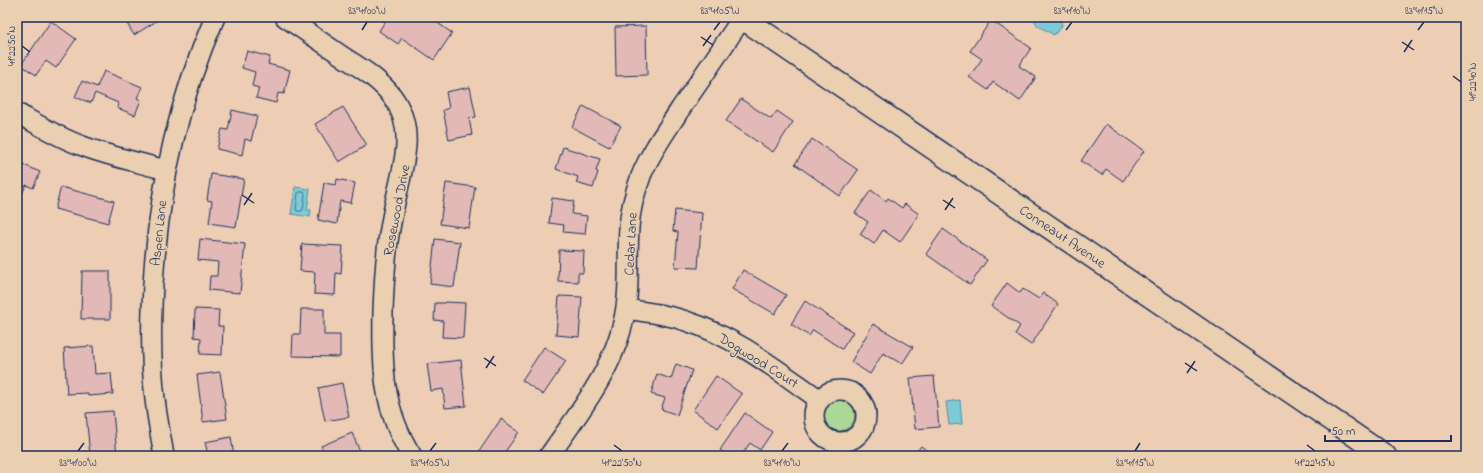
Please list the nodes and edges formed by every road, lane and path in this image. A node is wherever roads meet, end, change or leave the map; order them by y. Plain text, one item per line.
1 (215, 17) edge
2 (285, 17) edge
3 (741, 18) edge
4 (17, 113) edge
5 (166, 170) junction
6 (626, 309) junction
7 (820, 400) dead end
8 (164, 456) edge
9 (412, 456) edge
10 (549, 456) edge
11 (1385, 456) edge

1 - 5 street, Aspen Lane
2 - 9 street, Rosewood Drive
3 - 6 street, Cedar Lane
3 - 11 street, Conneaut Avenue
4 - 5 street
5 - 8 street, Aspen Lane
6 - 7 street, Dogwood Court
6 - 10 street, Cedar Lane

